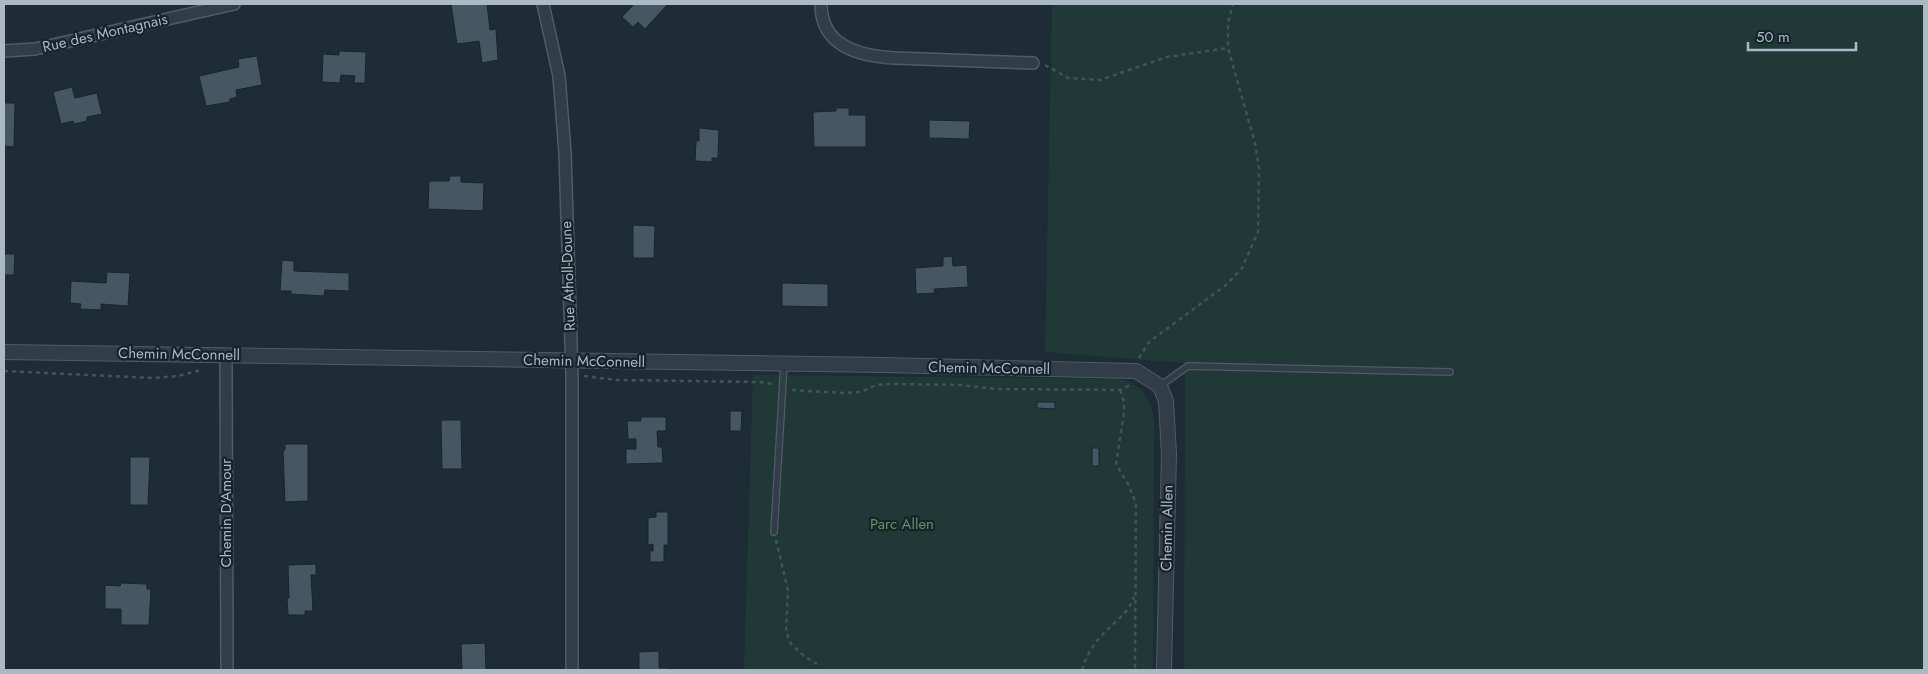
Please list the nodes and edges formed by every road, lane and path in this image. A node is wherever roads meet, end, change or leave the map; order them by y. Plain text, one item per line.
1 (234, 4) edge
2 (543, 4) edge
3 (821, 4) edge
4 (1233, 4) edge
5 (1228, 48) junction
6 (4, 51) edge
7 (1033, 63) joint
8 (4, 352) edge
9 (226, 355) junction
10 (571, 361) junction
11 (784, 364) junction
12 (1136, 372) junction
13 (1450, 372) dead end
14 (1160, 386) junction
15 (1120, 390) dead end
16 (774, 532) joint
17 (1135, 594) junction
18 (817, 664) dead end
19 (227, 670) edge
20 (572, 670) edge
21 (1082, 670) edge
22 (1134, 670) edge
23 (1164, 670) edge

1 - 6 street, Rue des Montagnais
2 - 10 street, Rue Atholl-Doune
3 - 7 street
4 - 5 path
5 - 7 path
5 - 12 path
8 - 9 street, Chemin McConnell
9 - 10 street, Chemin McConnell
9 - 19 street, Chemin D'Amour
10 - 11 street, Chemin McConnell
10 - 20 street, Rue Atholl-Doune
11 - 12 street, Chemin McConnell
11 - 16 lane
12 - 14 street, Chemin McConnell
13 - 14 lane
14 - 23 street, Chemin Allen
15 - 17 path
16 - 18 path
17 - 21 path
17 - 22 path

